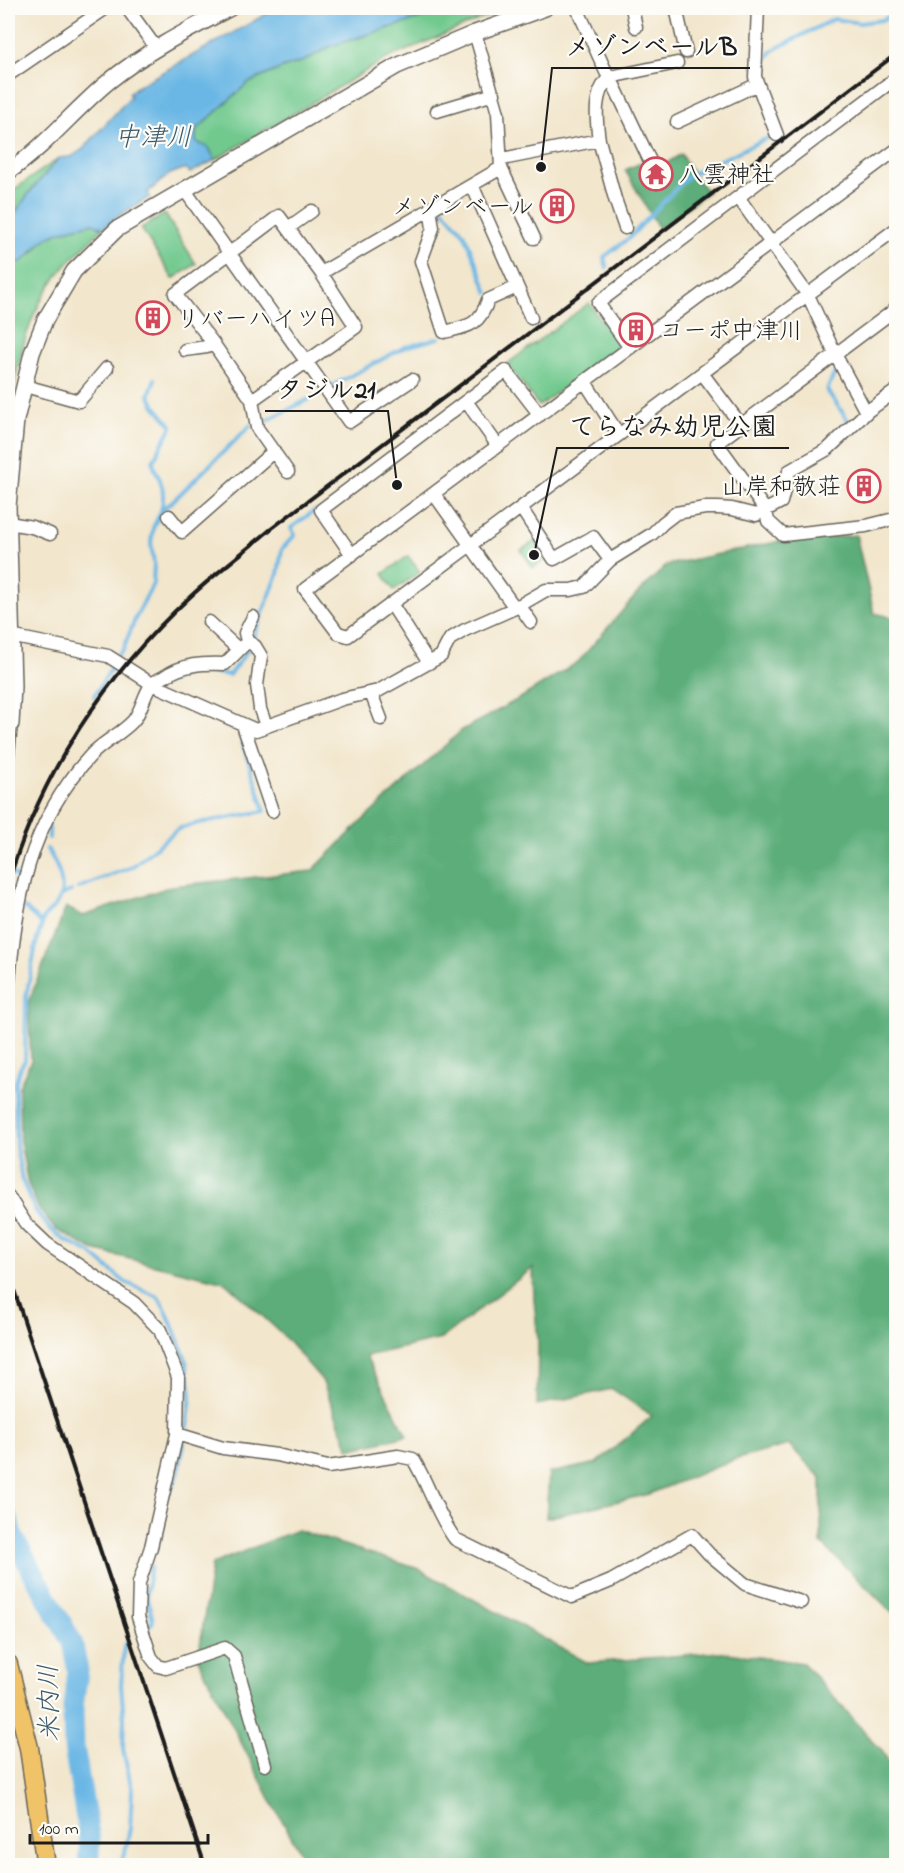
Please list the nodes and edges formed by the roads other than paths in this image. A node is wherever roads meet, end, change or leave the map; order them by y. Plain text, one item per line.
1 (106, 8) edge
2 (127, 8) edge
3 (230, 8) edge
4 (545, 8) edge
5 (577, 8) edge
6 (632, 8) edge
7 (676, 8) edge
8 (758, 8) edge
9 (636, 27) dead end
10 (475, 33) junction
11 (156, 48) junction
12 (686, 51) dead end
13 (677, 63) dead end
14 (8, 75) edge
15 (610, 77) junction
16 (756, 85) junction
17 (897, 88) edge
18 (494, 94) junction
19 (437, 111) dead end
20 (677, 122) dead end
21 (777, 135) dead end
22 (599, 140) junction
23 (897, 150) edge
24 (651, 163) dead end
25 (501, 164) junction
26 (8, 172) edge
27 (472, 185) junction
28 (184, 189) junction
29 (738, 197) junction
30 (430, 208) junction
31 (312, 211) dead end
32 (288, 228) junction
33 (625, 228) dead end
34 (897, 229) edge
35 (534, 238) dead end
36 (770, 243) junction
37 (230, 253) junction
38 (321, 273) junction
39 (517, 287) junction
40 (808, 294) junction
41 (897, 309) edge
42 (531, 318) dead end
43 (213, 343) junction
44 (630, 348) junction
45 (185, 350) dead end
46 (835, 354) junction
47 (305, 362) junction
48 (107, 368) dead end
49 (702, 373) junction
50 (412, 380) dead end
51 (585, 382) junction
52 (25, 386) junction
53 (897, 391) edge
54 (252, 400) junction
55 (466, 401) junction
56 (866, 412) junction
57 (540, 415) junction
58 (741, 425) junction
59 (619, 435) junction
60 (498, 446) junction
61 (273, 451) junction
62 (288, 472) dead end
63 (434, 494) junction
64 (520, 508) junction
65 (766, 511) junction
66 (169, 516) dead end
67 (897, 520) edge
68 (9, 523) edge
69 (50, 534) dead end
70 (469, 545) junction
71 (352, 555) junction
72 (610, 560) junction
73 (392, 605) junction
74 (517, 607) junction
75 (253, 617) dead end
76 (209, 622) dead end
77 (531, 622) dead end
78 (10, 636) junction
79 (243, 646) junction
80 (429, 663) junction
81 (152, 684) junction
82 (371, 693) junction
83 (381, 719) dead end
84 (9, 724) edge
85 (243, 724) junction
86 (266, 726) junction
87 (8, 754) edge
88 (272, 811) dead end
89 (8, 988) edge
90 (8, 1196) edge
91 (177, 1434) junction
92 (801, 1602) dead end
93 (8, 1664) edge
94 (265, 1765) dead end
95 (46, 1866) edge

1 - 14 street
2 - 11 street
3 - 11 street
4 - 10 street
5 - 15 street
6 - 9 street
7 - 12 street
8 - 16 street
10 - 18 street
10 - 28 street
11 - 26 street
13 - 15 street
15 - 22 street
15 - 24 street
16 - 20 street
16 - 21 street
17 - 29 street
18 - 19 street
18 - 25 street
22 - 25 street
22 - 33 street
23 - 36 street
25 - 27 street
25 - 35 street
27 - 30 street
27 - 39 street
28 - 37 street
28 - 52 street
29 - 36 street
29 - 44 street
30 - 38 street
30 - 39 street
31 - 32 street
32 - 37 street
32 - 38 street
34 - 40 street
36 - 40 street
36 - 44 street
37 - 43 street
37 - 47 street
38 - 47 street
39 - 42 street
40 - 46 street
40 - 49 street
41 - 46 street
43 - 45 street
43 - 54 street
44 - 51 street
46 - 56 street
46 - 58 street
47 - 50 street
47 - 54 street
48 - 52 street
49 - 58 street
49 - 59 street
51 - 57 street
51 - 59 street
52 - 68 street
53 - 56 street
54 - 61 street
55 - 57 street
55 - 60 street
55 - 71 street
56 - 65 street
57 - 60 street
58 - 65 street
59 - 64 street
60 - 63 street
61 - 62 street
61 - 66 street
63 - 70 street
63 - 71 street
64 - 70 street
64 - 72 street
65 - 67 street
65 - 72 street
68 - 69 street
68 - 78 street
70 - 73 street
70 - 74 street
71 - 73 street
72 - 74 street
73 - 80 street
74 - 77 street
74 - 80 street
75 - 79 street
76 - 79 street
78 - 81 street
78 - 84 street
79 - 81 street
79 - 86 street
80 - 82 street
81 - 85 street
81 - 89 street
82 - 83 street
82 - 86 street
84 - 87 street
85 - 86 street
85 - 88 street
90 - 91 street
91 - 92 street
91 - 94 street
93 - 95 main road

